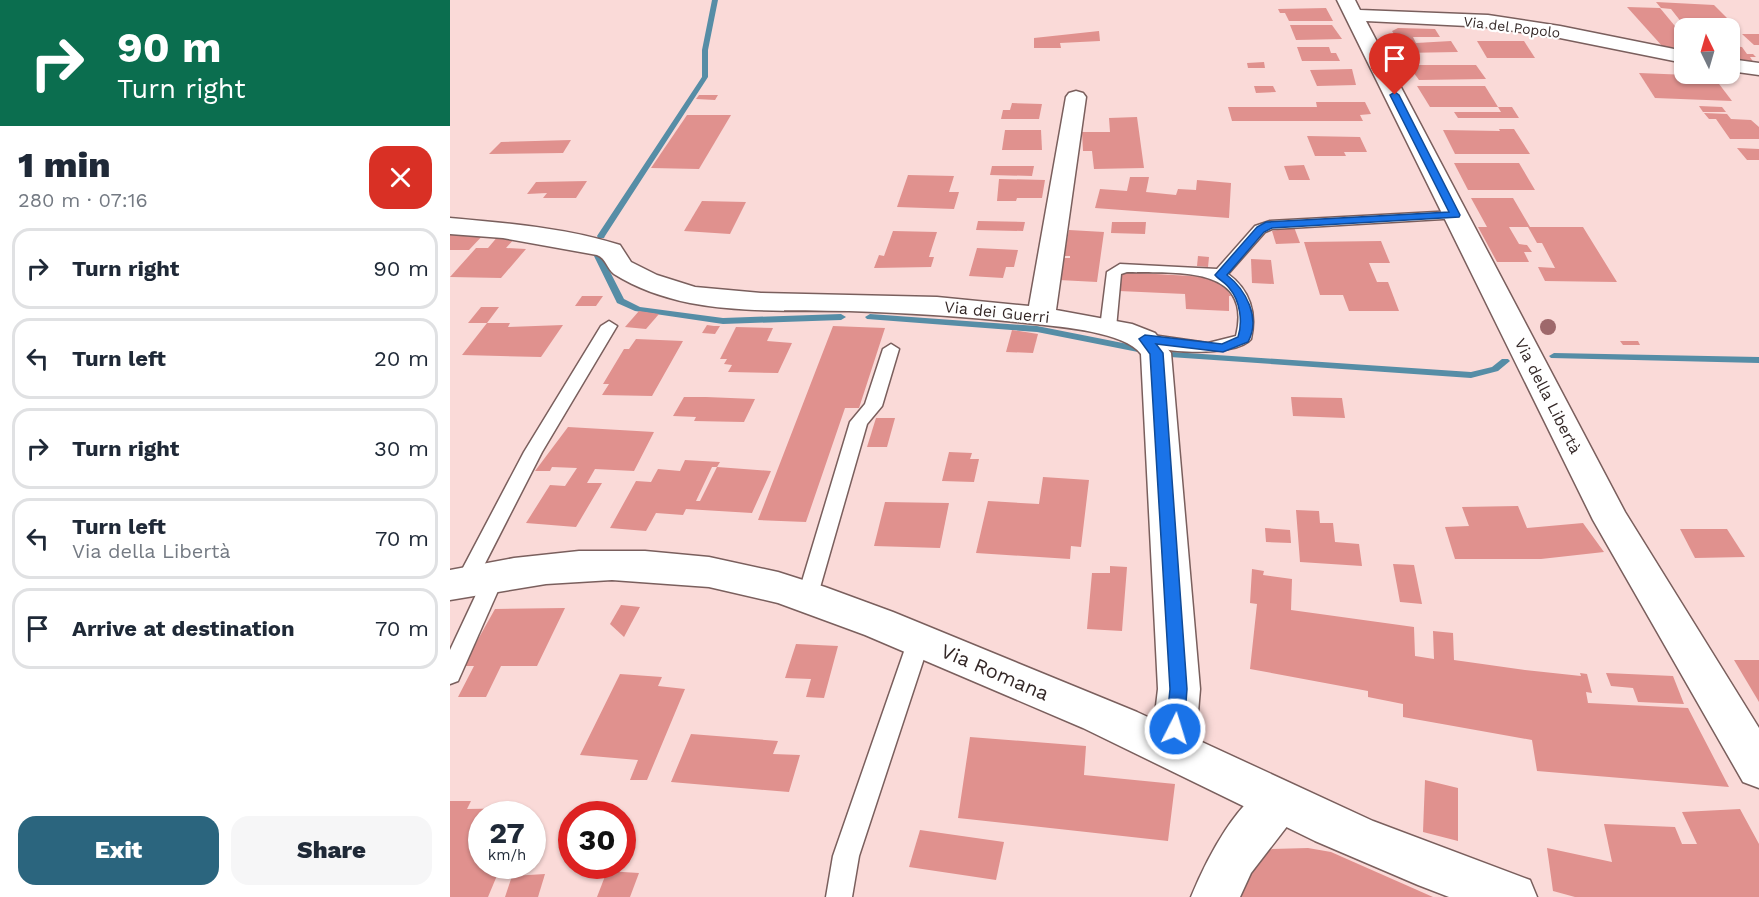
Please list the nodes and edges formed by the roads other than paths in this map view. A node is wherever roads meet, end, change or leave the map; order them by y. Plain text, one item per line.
1 (1475, 2) dead end
2 (1350, 8) edge
3 (1488, 21) junction
4 (1674, 55) edge
5 (1743, 67) edge
6 (1759, 86) edge
7 (1076, 98) dead end
8 (1455, 215) junction
9 (450, 226) edge
10 (1220, 275) junction
11 (1041, 316) junction
12 (609, 327) dead end
13 (1108, 328) junction
14 (1145, 339) junction
15 (891, 349) dead end
16 (470, 580) edge
17 (807, 598) junction
18 (919, 640) junction
19 (450, 674) edge
20 (1173, 748) junction
21 (1759, 767) edge
22 (1279, 801) junction
23 (839, 897) edge
24 (1215, 897) edge
25 (1513, 897) edge

1 - 3 street
2 - 3 street, Via del Popolo
2 - 8 street, Via della Libertà
3 - 4 street, Via del Popolo
5 - 6 street
7 - 11 street
8 - 10 lane
8 - 21 street, Via della Libertà
9 - 11 street, Via dei Guerri
10 - 13 lane
10 - 14 lane
11 - 13 street, Via dei Guerri
12 - 16 lane
13 - 14 street, Via dei Guerri
14 - 20 street
15 - 17 lane
16 - 17 street, Via Romana
16 - 19 lane
17 - 18 street, Via Romana
18 - 20 street, Via Romana
18 - 23 lane
20 - 22 street, Via Romana
22 - 24 street
22 - 25 street, Via Romana

